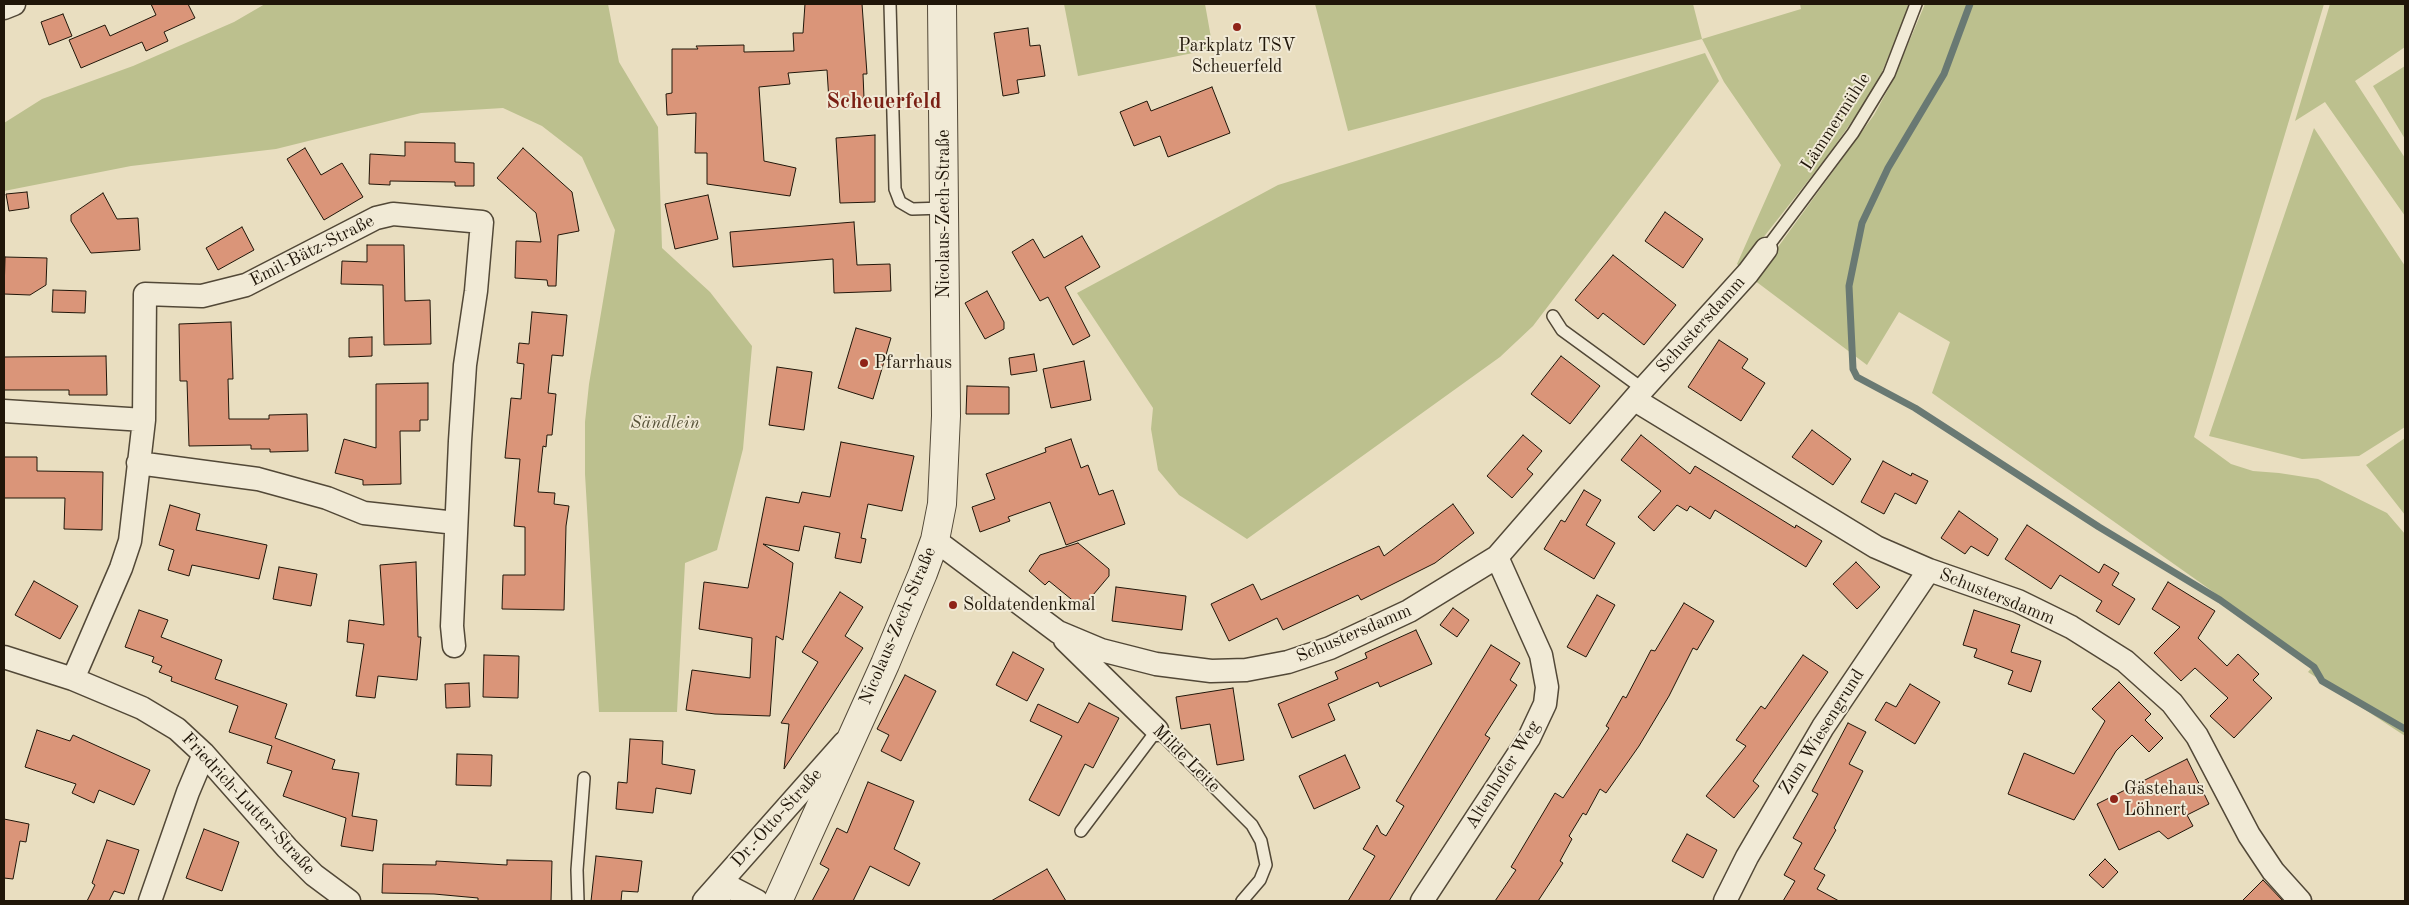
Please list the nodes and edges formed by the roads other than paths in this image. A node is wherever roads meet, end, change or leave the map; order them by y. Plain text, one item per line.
1 (14, 4) edge
2 (890, 4) edge
3 (942, 4) edge
4 (1916, 4) edge
5 (4, 8) edge
6 (944, 208) junction
7 (1766, 249) joint
8 (1553, 316) dead end
9 (1639, 394) junction
10 (4, 411) edge
11 (144, 420) junction
12 (138, 463) junction
13 (456, 523) junction
14 (935, 540) junction
15 (1497, 557) junction
16 (1929, 570) junction
17 (1058, 632) junction
18 (454, 646) dead end
19 (4, 657) edge
20 (73, 679) junction
21 (1157, 730) junction
22 (851, 735) junction
23 (204, 754) junction
24 (584, 778) dead end
25 (1081, 831) dead end
26 (150, 901) edge
27 (349, 901) edge
28 (578, 901) edge
29 (705, 901) edge
30 (757, 901) edge
31 (778, 901) edge
32 (1242, 901) edge
33 (1422, 901) edge
34 (1725, 901) edge
35 (2300, 901) edge

1 - 5 street
2 - 6 lane
3 - 6 street, Nicolaus-Zech-Straße
4 - 7 lane, Lämmermühle
6 - 14 street, Nicolaus-Zech-Straße
7 - 9 street, Schustersdamm
8 - 9 lane
9 - 15 street, Schustersdamm
9 - 16 street, Schustersdamm
10 - 11 street
11 - 12 street, Emil-Bätz-Straße
11 - 13 street, Emil-Bätz-Straße
12 - 13 street
12 - 20 street, Emil-Bätz-Straße
13 - 18 street, Emil-Bätz-Straße
14 - 17 street, Schustersdamm
14 - 22 street, Nicolaus-Zech-Straße
15 - 17 street, Schustersdamm
15 - 33 street, Altenhofer Weg
16 - 34 street, Zum Wiesengrund
16 - 35 street, Schustersdamm
17 - 21 street, Milde Leite
19 - 20 street, Friedrich-Lutter-Straße
20 - 23 street, Friedrich-Lutter-Straße
21 - 25 lane
21 - 32 lane, Milde Leite
22 - 29 street, Dr.-Otto-Straße
22 - 31 street, Nicolaus-Zech-Straße
23 - 26 street
23 - 27 street, Friedrich-Lutter-Straße
24 - 28 lane
29 - 30 street, Dr.-Otto-Straße

